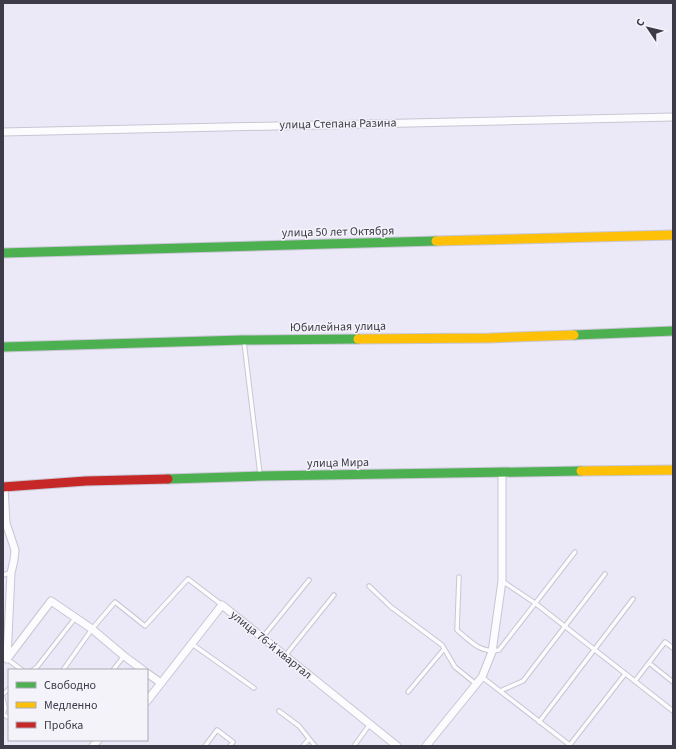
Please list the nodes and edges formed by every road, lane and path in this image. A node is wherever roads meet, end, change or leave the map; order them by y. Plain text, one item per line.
1 (673, 117) edge
2 (3, 132) edge
3 (673, 235) edge
4 (3, 253) edge
5 (673, 330) edge
6 (243, 340) junction
7 (3, 347) edge
8 (673, 470) edge
9 (502, 473) junction
10 (261, 476) junction
11 (4, 487) edge
12 (4, 523) edge
13 (575, 552) dead end
14 (11, 573) junction
15 (605, 574) dead end
16 (3, 575) edge
17 (459, 577) dead end
18 (309, 580) dead end
19 (502, 581) junction
20 (369, 586) dead end
21 (334, 595) dead end
22 (633, 599) dead end
23 (535, 603) junction
24 (222, 605) junction
25 (76, 617) junction
26 (6, 620) edge
27 (565, 627) junction
28 (92, 629) junction
29 (262, 638) junction
30 (192, 644) junction
31 (673, 648) edge
32 (444, 649) junction
33 (594, 649) junction
34 (492, 652) junction
35 (124, 656) junction
36 (285, 656) junction
37 (5, 658) edge
38 (649, 664) junction
39 (21, 669) edge
40 (34, 669) edge
41 (64, 669) edge
42 (114, 669) edge
43 (142, 669) edge
44 (148, 674) edge
45 (625, 674) junction
46 (482, 677) junction
47 (635, 681) junction
48 (673, 682) edge
49 (162, 683) junction
50 (476, 684) junction
51 (254, 688) dead end
52 (500, 691) junction
53 (408, 692) dead end
54 (3, 698) edge
55 (148, 700) edge
56 (279, 711) dead end
57 (673, 711) edge
58 (8, 717) edge
59 (539, 722) junction
60 (370, 724) junction
61 (309, 739) junction
62 (205, 746) edge
63 (231, 746) edge
64 (303, 746) edge
65 (315, 746) edge
66 (354, 746) edge
67 (397, 746) edge
68 (426, 746) edge
69 (570, 746) edge

1 - 2 street, улица Степана Разина
3 - 4 street, улица 50 лет Октября
5 - 6 street, Юбилейная улица
6 - 7 street, Юбилейная улица
6 - 10 lane
8 - 9 street, улица Мира
9 - 10 street, улица Мира
9 - 19 street
10 - 11 street, улица Мира
11 - 12 street
12 - 14 street
13 - 23 lane
14 - 16 lane
14 - 26 street
15 - 27 lane
17 - 34 lane
18 - 29 lane
19 - 23 lane
19 - 34 street
20 - 32 lane
21 - 36 lane
22 - 33 lane
23 - 27 lane
23 - 34 lane
24 - 28 lane
24 - 29 street, улица 76-й квартал
24 - 30 street, улица 76-й квартал
25 - 28 street
25 - 37 street
25 - 40 lane
26 - 37 street
27 - 33 lane
27 - 52 lane
28 - 35 street
28 - 41 lane
29 - 36 street, улица 76-й квартал
30 - 49 street, улица 76-й квартал
30 - 51 lane
31 - 38 lane
32 - 50 lane
32 - 53 lane
33 - 45 lane
33 - 59 lane
34 - 46 street
35 - 42 lane
35 - 43 street
36 - 60 street, улица 76-й квартал
37 - 39 lane
38 - 47 lane
38 - 48 lane
44 - 49 street
45 - 47 lane
45 - 69 lane
46 - 50 street
46 - 52 lane
47 - 57 lane
49 - 55 street, улица 76-й квартал
50 - 68 street
52 - 59 lane
54 - 58 lane
56 - 61 lane
59 - 69 lane
60 - 66 lane
60 - 67 street, улица 76-й квартал
61 - 64 lane
61 - 65 lane
62 - 63 lane

